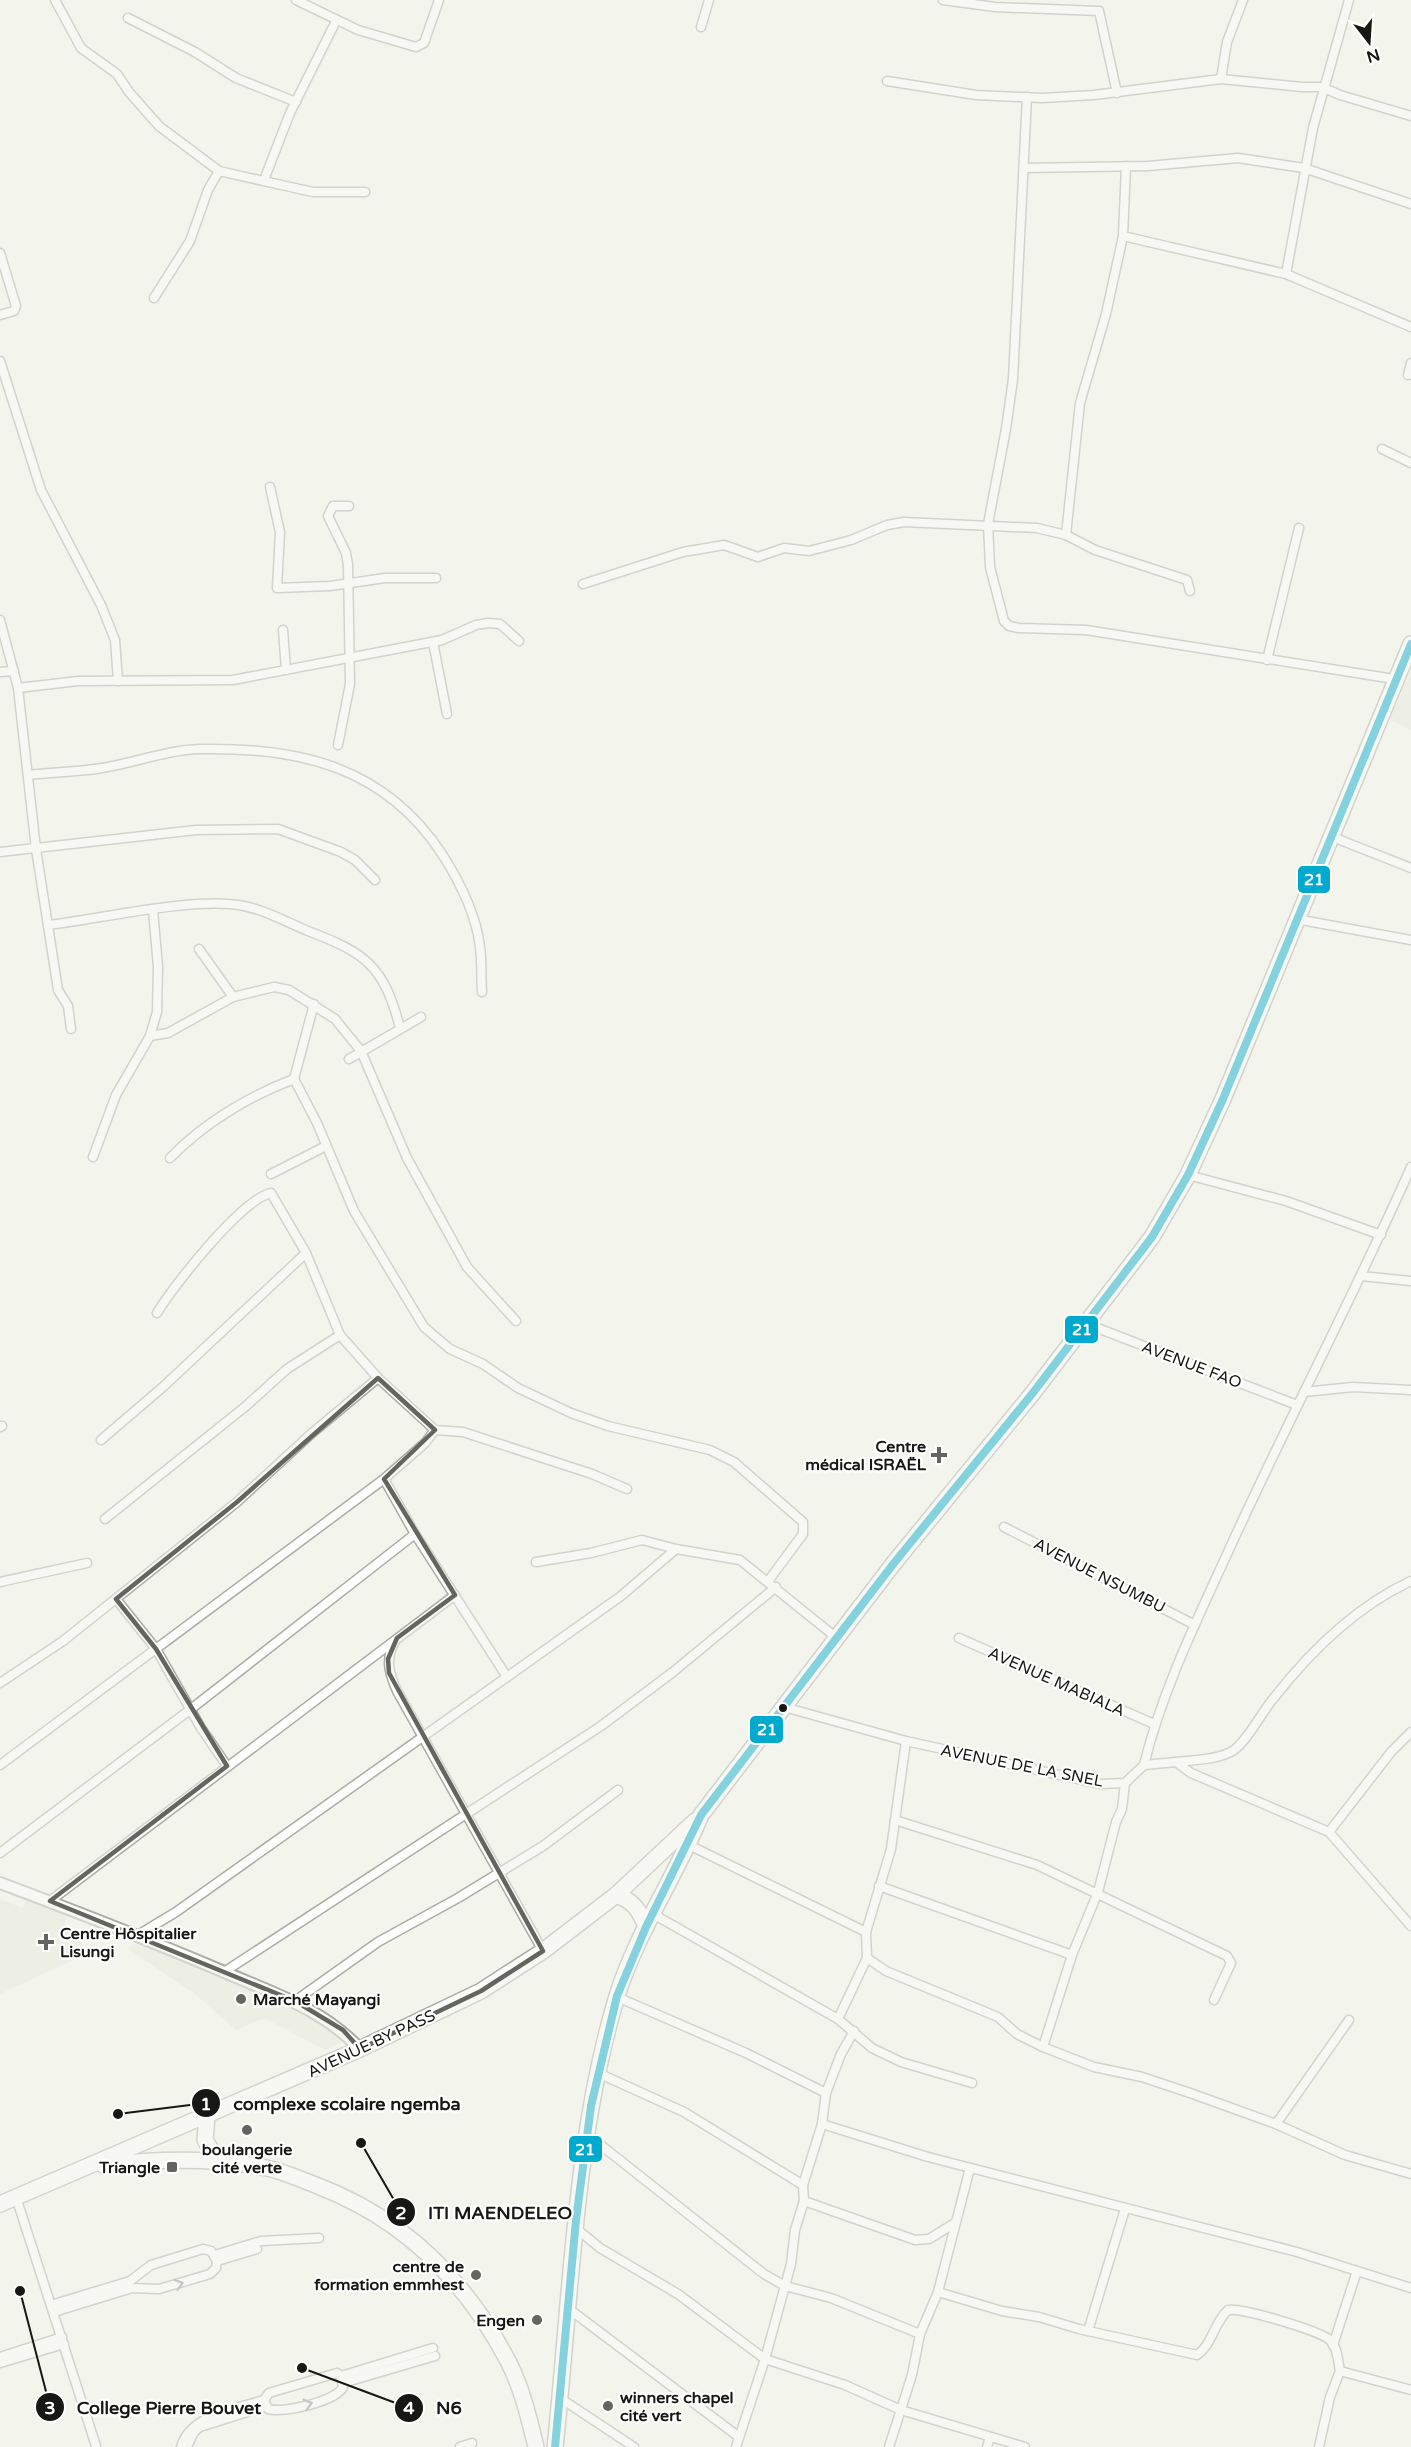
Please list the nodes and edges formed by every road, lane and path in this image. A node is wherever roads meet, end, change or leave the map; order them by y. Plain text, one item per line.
1 (55, 0) edge
2 (296, 0) edge
3 (439, 0) edge
4 (709, 0) edge
5 (943, 0) edge
6 (1243, 0) edge
7 (1349, 0) edge
8 (128, 18) dead end
9 (336, 21) junction
10 (701, 27) dead end
11 (1221, 79) junction
12 (887, 81) dead end
13 (1322, 87) junction
14 (1117, 93) junction
15 (1027, 97) junction
16 (296, 102) junction
17 (1410, 113) edge
18 (1126, 166) junction
19 (1025, 168) junction
20 (1304, 168) junction
21 (219, 171) junction
22 (264, 180) junction
23 (365, 192) dead end
24 (1411, 204) edge
25 (1123, 236) junction
26 (0, 253) edge
27 (1286, 274) junction
28 (154, 298) dead end
29 (0, 315) edge
30 (1411, 327) edge
31 (0, 361) edge
32 (1411, 363) edge
33 (1408, 375) dead end
34 (1382, 449) dead end
35 (1411, 463) edge
36 (270, 487) dead end
37 (348, 506) dead end
38 (988, 524) junction
39 (1299, 528) dead end
40 (1066, 535) junction
41 (436, 578) dead end
42 (347, 583) junction
43 (583, 584) dead end
44 (1190, 591) dead end
45 (0, 620) edge
46 (283, 630) dead end
47 (519, 641) dead end
48 (433, 642) junction
49 (1411, 644) edge
50 (351, 659) junction
51 (1267, 660) junction
52 (286, 670) junction
53 (14, 671) junction
54 (0, 672) edge
55 (1394, 680) junction
56 (118, 681) junction
57 (18, 687) junction
58 (447, 714) dead end
59 (338, 745) dead end
60 (29, 775) junction
61 (1330, 836) junction
62 (36, 849) junction
63 (0, 852) edge
64 (1411, 868) edge
65 (375, 880) dead end
66 (153, 910) junction
67 (1296, 919) junction
68 (48, 925) junction
69 (1411, 940) edge
70 (199, 949) dead end
71 (482, 992) dead end
72 (233, 997) junction
73 (314, 1004) junction
74 (421, 1017) dead end
75 (400, 1028) junction
76 (72, 1029) dead end
77 (150, 1036) junction
78 (361, 1051) junction
79 (349, 1059) dead end
80 (294, 1078) junction
81 (326, 1146) junction
82 (93, 1157) dead end
83 (170, 1158) dead end
84 (1411, 1167) edge
85 (272, 1174) dead end
86 (1188, 1175) junction
87 (1408, 1182) edge
88 (1381, 1235) junction
89 (306, 1253) junction
90 (1361, 1276) junction
91 (1411, 1281) edge
92 (157, 1313) dead end
93 (516, 1321) dead end
94 (1087, 1323) junction
95 (340, 1335) junction
96 (378, 1378) junction
97 (1411, 1390) edge
98 (1304, 1392) junction
99 (1297, 1405) junction
100 (435, 1430) junction
101 (101, 1440) dead end
102 (384, 1479) junction
103 (627, 1490) dead end
104 (105, 1519) dead end
105 (1004, 1527) dead end
106 (415, 1534) junction
107 (676, 1549) junction
108 (536, 1562) dead end
109 (87, 1563) dead end
110 (1411, 1581) edge
111 (0, 1582) edge
112 (772, 1583) junction
113 (454, 1595) junction
114 (116, 1599) junction
115 (1195, 1625) junction
116 (397, 1638) junction
117 (959, 1638) dead end
118 (838, 1639) junction
119 (156, 1649) junction
120 (507, 1677) junction
121 (0, 1683) edge
122 (784, 1707) junction
123 (191, 1709) junction
124 (1154, 1724) junction
125 (1411, 1732) edge
126 (422, 1736) junction
127 (906, 1741) junction
128 (1176, 1762) junction
129 (0, 1765) edge
130 (1144, 1765) junction
131 (227, 1766) junction
132 (1125, 1783) junction
133 (618, 1790) dead end
134 (467, 1815) junction
135 (701, 1815) junction
136 (895, 1820) junction
137 (1329, 1832) junction
138 (688, 1845) junction
139 (0, 1852) edge
140 (499, 1873) junction
141 (0, 1883) edge
142 (879, 1886) junction
143 (1098, 1892) junction
144 (616, 1895) junction
145 (50, 1901) junction
146 (649, 1921) junction
147 (1411, 1926) edge
148 (866, 1932) junction
149 (138, 1935) junction
150 (543, 1952) junction
151 (1072, 1955) junction
152 (867, 1958) junction
153 (224, 1972) junction
154 (617, 1997) junction
155 (1214, 2000) dead end
156 (295, 2001) junction
157 (838, 2019) junction
158 (1349, 2020) dead end
159 (854, 2031) junction
160 (1043, 2047) junction
161 (360, 2049) junction
162 (598, 2073) junction
163 (972, 2083) dead end
164 (826, 2093) junction
165 (207, 2115) junction
166 (822, 2124) junction
167 (1276, 2124) junction
168 (588, 2135) junction
169 (218, 2161) junction
170 (1411, 2163) edge
171 (85, 2168) junction
172 (970, 2168) junction
173 (1408, 2174) edge
174 (803, 2185) junction
175 (16, 2197) junction
176 (804, 2201) junction
177 (0, 2204) edge
178 (1125, 2209) junction
179 (955, 2223) junction
180 (577, 2229) junction
181 (319, 2238) dead end
182 (257, 2248) dead end
183 (216, 2258) junction
184 (1357, 2271) junction
185 (139, 2282) junction
186 (785, 2286) junction
187 (1411, 2288) edge
188 (938, 2292) junction
189 (53, 2308) junction
190 (569, 2309) junction
191 (1088, 2331) junction
192 (920, 2334) junction
193 (63, 2341) junction
194 (1333, 2345) junction
195 (434, 2352) dead end
196 (0, 2357) edge
197 (765, 2359) junction
198 (0, 2363) edge
199 (1340, 2371) junction
200 (342, 2380) junction
201 (1411, 2390) edge
202 (560, 2398) junction
203 (265, 2403) junction
204 (901, 2410) junction
205 (739, 2437) junction
206 (990, 2437) junction
207 (472, 2443) dead end
208 (97, 2447) edge
209 (181, 2447) edge
210 (187, 2447) edge
211 (460, 2447) edge
212 (536, 2447) edge
213 (555, 2447) edge
214 (634, 2447) edge
215 (736, 2447) edge
216 (889, 2447) edge
217 (987, 2447) edge
218 (1025, 2447) edge
219 (1319, 2447) edge

1 - 21 street
2 - 9 street
3 - 9 street
4 - 10 street
5 - 14 street
6 - 11 street
7 - 13 street
8 - 16 street
9 - 16 street
11 - 13 street
11 - 14 street
12 - 15 street
13 - 17 street
13 - 20 street
14 - 15 street
15 - 19 street
16 - 22 street
18 - 19 street
18 - 20 street
18 - 25 street
19 - 38 street
20 - 24 street
20 - 27 street
21 - 22 street
21 - 28 street
22 - 23 street
25 - 27 street
25 - 40 street
26 - 29 street
27 - 30 street
31 - 56 street
32 - 33 street
34 - 35 street
36 - 42 street
37 - 42 street
38 - 40 street
38 - 43 street
38 - 51 street
39 - 51 street
40 - 44 street
41 - 42 street
42 - 50 street
45 - 53 street
46 - 52 street
47 - 48 street
48 - 50 street
48 - 58 street
49 - 55 highway
50 - 52 street
50 - 59 street
51 - 55 street
52 - 56 street
53 - 54 street
53 - 57 street
55 - 61 highway
56 - 57 street
57 - 60 street
60 - 62 street
60 - 71 street
61 - 64 street
61 - 67 highway
62 - 63 street
62 - 65 street
62 - 68 street
66 - 68 street
66 - 75 street
66 - 77 street
67 - 69 street
67 - 86 highway
68 - 76 street
70 - 72 street
72 - 73 street
72 - 77 street
73 - 78 street
73 - 80 street
74 - 75 street
75 - 78 street
77 - 82 street
78 - 79 street
78 - 93 street
80 - 81 street
80 - 83 street
81 - 85 street
81 - 112 street
84 - 87 street
86 - 88 street
86 - 94 highway
87 - 88 street
88 - 90 street
89 - 92 street
89 - 95 street
89 - 101 street
90 - 91 street
90 - 98 street
94 - 99 street, AVENUE FAO
94 - 118 highway
95 - 96 street
95 - 104 street
96 - 100 street
96 - 114 street
97 - 98 street
98 - 99 street
99 - 115 street
100 - 102 street
100 - 103 street
102 - 106 street
102 - 119 street
105 - 115 street, AVENUE NSUMBU
106 - 113 street
106 - 123 street
107 - 108 street
107 - 112 street
107 - 120 street
109 - 111 street
110 - 128 street
112 - 118 street
112 - 134 street
113 - 116 street
113 - 120 street
114 - 119 street
114 - 121 street
115 - 124 street
116 - 126 street
116 - 131 street
117 - 124 street, AVENUE MABIALA
118 - 122 highway
119 - 123 street
119 - 129 street
120 - 126 street
122 - 127 street, AVENUE DE LA SNEL
122 - 135 highway
123 - 131 street
123 - 139 street
124 - 130 street
125 - 137 street
126 - 134 street
126 - 149 street
127 - 132 street, AVENUE DE LA SNEL
127 - 136 street
128 - 130 street
128 - 137 street
130 - 132 street, AVENUE DE LA SNEL
131 - 145 street
132 - 143 street
133 - 140 street
134 - 140 street
134 - 153 street
135 - 138 highway
135 - 144 highway, AVENUE BY PASS
136 - 142 street
136 - 143 street
137 - 147 street
138 - 146 highway
138 - 148 street
140 - 150 street
140 - 156 street
141 - 145 street
142 - 148 street
142 - 151 street
143 - 151 street
143 - 155 street
144 - 146 highway
144 - 150 highway, AVENUE BY PASS
145 - 149 street
146 - 154 highway
146 - 157 street
148 - 152 street
149 - 153 street
150 - 161 highway, AVENUE BY PASS
151 - 160 street
152 - 157 street
152 - 160 street
153 - 156 street
154 - 162 highway
154 - 164 street
156 - 161 street
157 - 159 street
158 - 167 street
159 - 163 street
159 - 164 street
160 - 167 street
161 - 165 highway, AVENUE BY PASS
162 - 168 highway
162 - 174 street
164 - 166 street
165 - 169 highway
165 - 171 highway, AVENUE BY PASS
166 - 172 street
166 - 174 street
167 - 173 street
168 - 180 highway
168 - 186 street
169 - 171 highway
169 - 212 highway
170 - 173 street
171 - 175 highway, AVENUE BY PASS
172 - 178 street
172 - 179 street
174 - 176 street
175 - 177 highway, AVENUE BY PASS
175 - 189 street
176 - 179 street
176 - 186 street
178 - 184 street
178 - 191 street
179 - 188 street
180 - 190 highway
180 - 197 street
181 - 183 street
182 - 183 street
185 -> 183 street
183 - 185 street
184 - 187 street
184 - 194 street
185 - 189 street
186 - 192 street
186 - 197 street
188 - 191 street
188 - 192 street
189 - 193 street
190 - 202 highway
190 - 205 street
191 - 194 street
192 - 204 street
193 - 196 street
193 - 198 street
193 - 208 street
194 - 199 street
195 - 200 street
197 - 204 street
197 - 205 street
199 - 201 street
199 - 219 street
200 - 203 street
203 -> 200 street
202 - 213 highway
202 - 214 street
203 - 209 street
203 - 210 street
204 - 206 street
204 - 216 street
205 - 215 street
206 - 217 street
206 - 218 street
207 - 211 street

